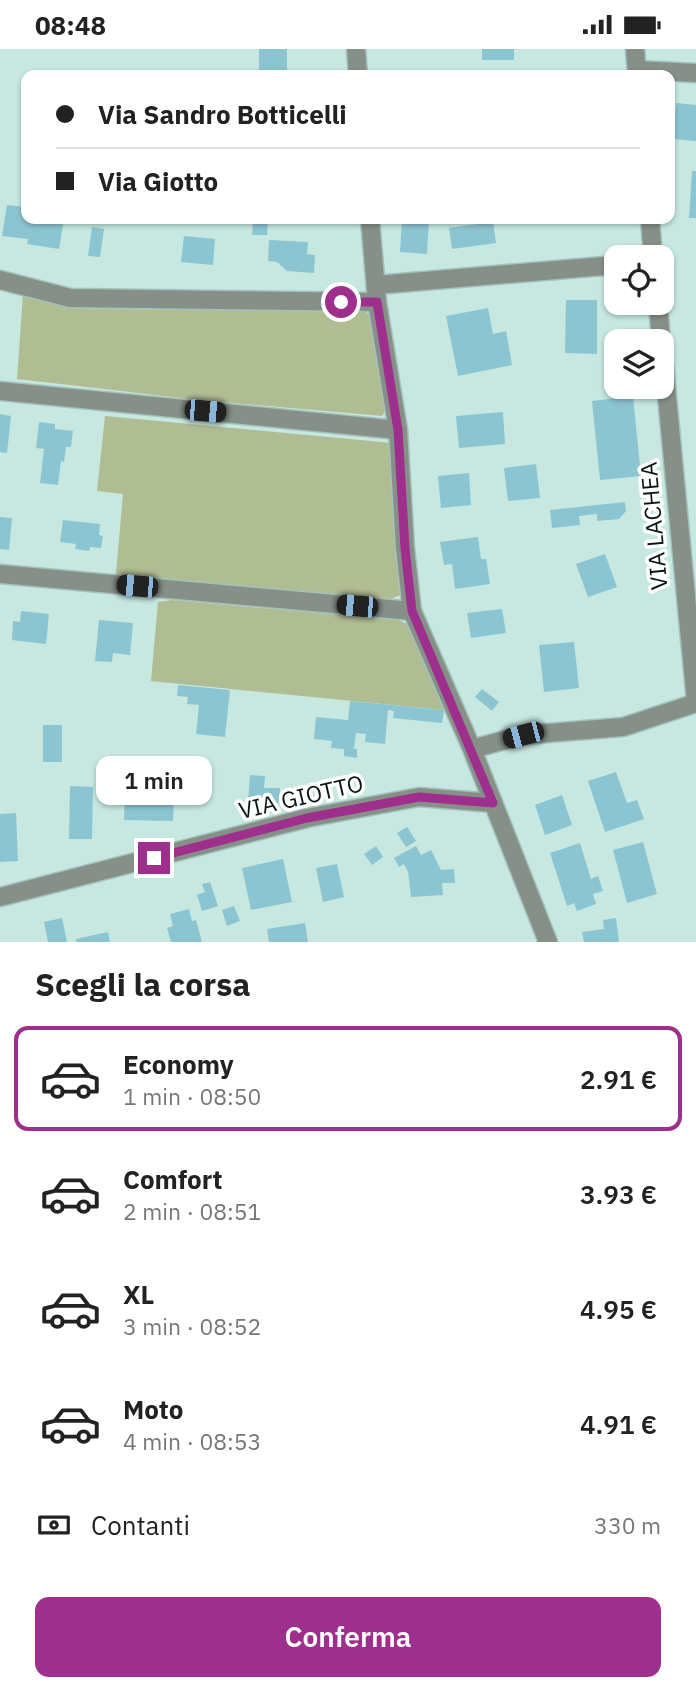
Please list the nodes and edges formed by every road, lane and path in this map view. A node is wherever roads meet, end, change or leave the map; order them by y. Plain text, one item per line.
1 (356, 49) edge
2 (635, 49) edge
3 (358, 70) edge
4 (637, 70) edge
5 (675, 72) edge
6 (696, 72) edge
7 (370, 224) edge
8 (650, 224) edge
9 (652, 245) edge
10 (604, 266) edge
11 (0, 280) edge
12 (377, 294) junction
13 (0, 391) edge
14 (666, 399) edge
15 (398, 430) junction
16 (0, 574) edge
17 (412, 611) junction
18 (696, 702) edge
19 (472, 749) junction
20 (493, 803) junction
21 (0, 897) edge
22 (548, 942) edge

1 - 3 street
2 - 4 street
5 - 6 street
7 - 12 street
8 - 9 street
10 - 12 street
11 - 12 street
12 - 15 street
13 - 15 street
14 - 18 street, VIA LACHEA
15 - 17 street
16 - 17 street
17 - 19 street
18 - 19 street
19 - 20 street
20 - 21 street, VIA GIOTTO
20 - 22 street

